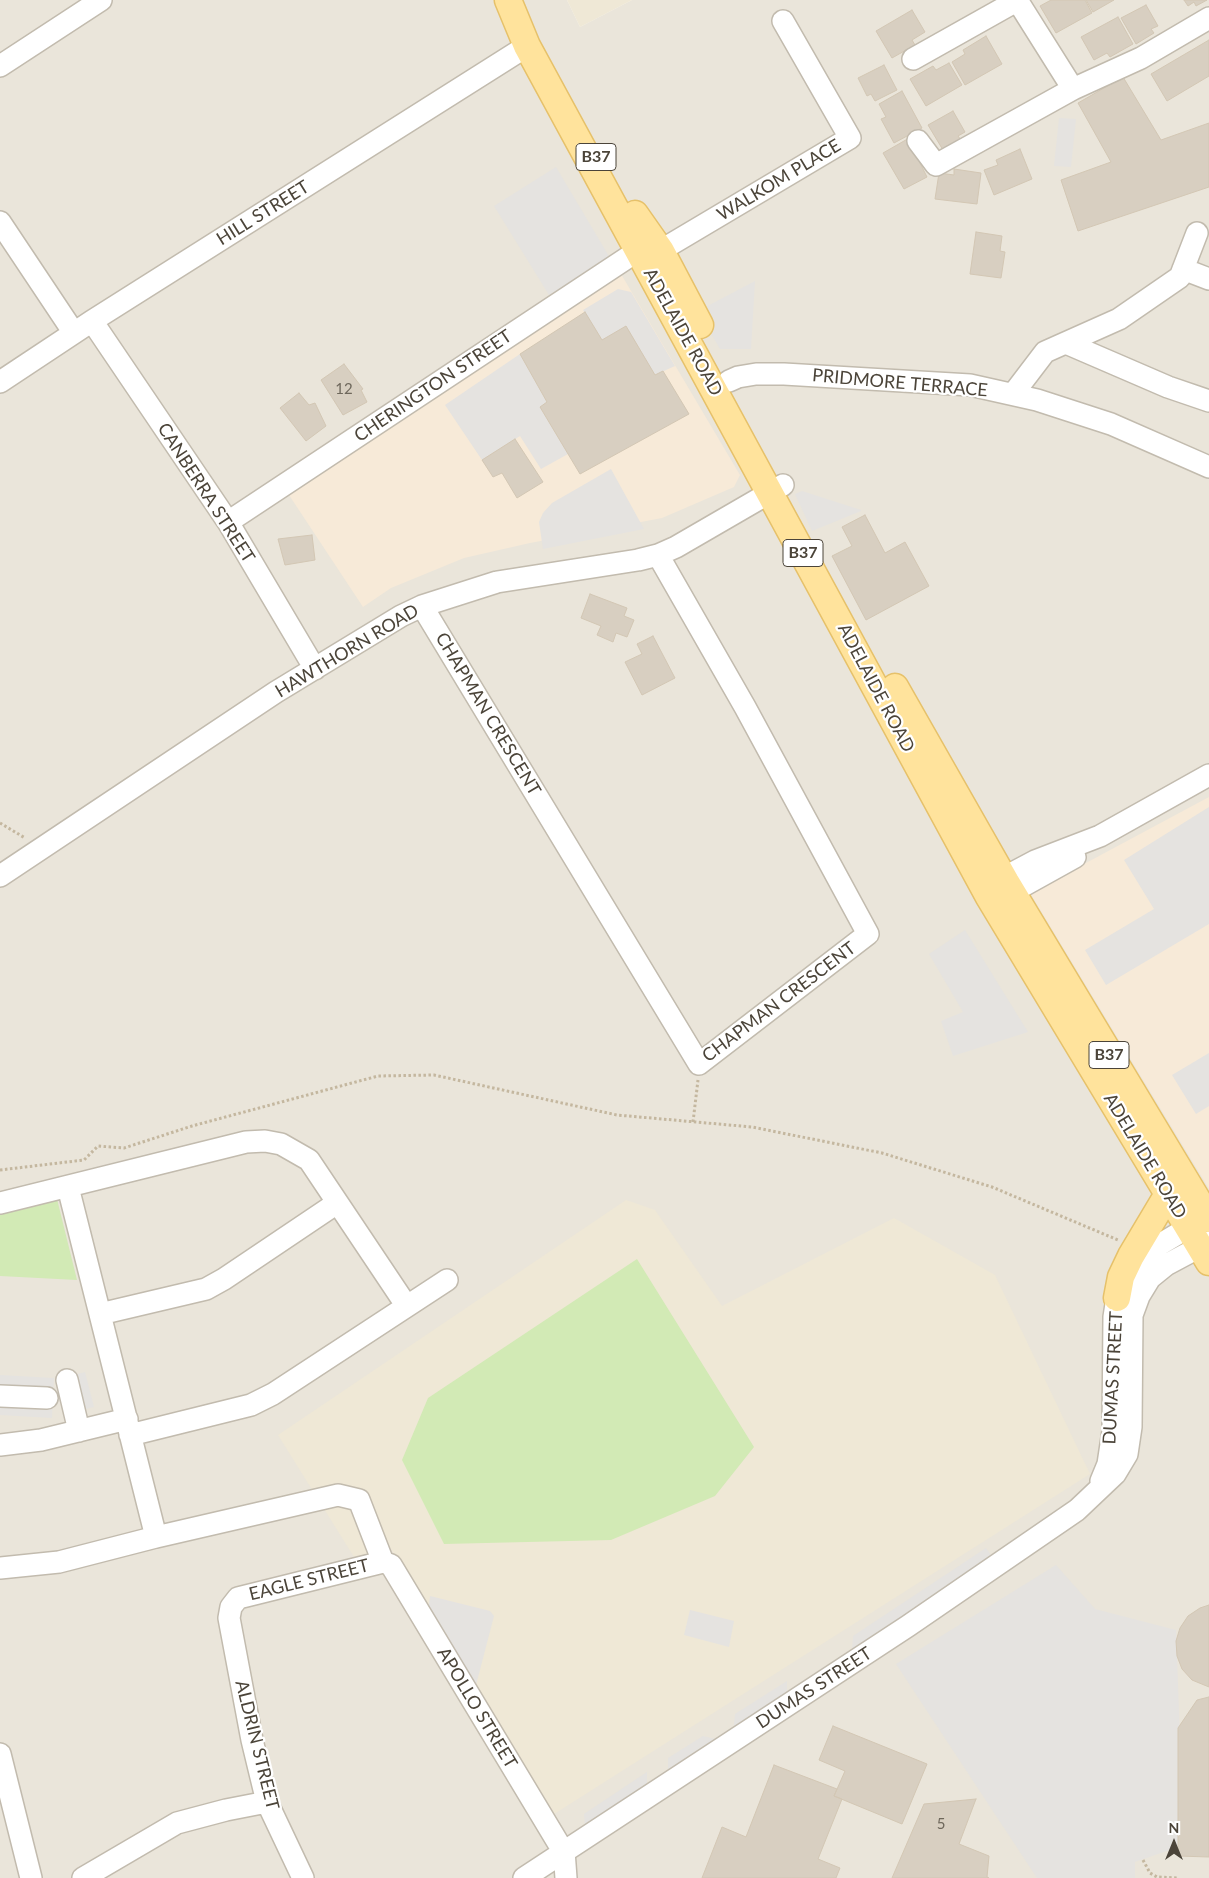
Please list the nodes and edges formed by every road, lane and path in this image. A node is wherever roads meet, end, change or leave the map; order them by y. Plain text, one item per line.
1 (101, 0) edge
2 (508, 0) edge
3 (1018, 0) edge
4 (1209, 18) edge
5 (783, 21) dead end
6 (527, 46) junction
7 (913, 59) dead end
8 (0, 66) edge
9 (1073, 89) junction
10 (918, 141) dead end
11 (0, 222) edge
12 (1197, 233) dead end
13 (648, 254) junction
14 (1183, 269) junction
15 (1209, 279) edge
16 (92, 321) junction
17 (74, 333) junction
18 (1066, 343) junction
19 (729, 381) junction
20 (0, 382) edge
21 (1013, 394) junction
22 (1209, 401) edge
23 (1209, 467) edge
24 (777, 489) junction
25 (228, 522) junction
26 (658, 555) junction
27 (422, 606) junction
28 (315, 669) junction
29 (1209, 775) edge
30 (0, 822) edge
31 (38, 851) junction
32 (0, 876) edge
33 (1001, 889) junction
34 (700, 1064) junction
35 (693, 1122) junction
36 (0, 1170) edge
37 (68, 1187) junction
38 (1168, 1194) junction
39 (0, 1203) edge
40 (337, 1203) junction
41 (1204, 1233) edge
42 (1124, 1243) dead end
43 (447, 1280) dead end
44 (1117, 1298) junction
45 (406, 1305) junction
46 (100, 1314) junction
47 (67, 1380) dead end
48 (0, 1396) edge
49 (46, 1398) dead end
50 (128, 1427) junction
51 (79, 1431) junction
52 (0, 1445) edge
53 (1098, 1491) junction
54 (156, 1537) junction
55 (387, 1563) junction
56 (0, 1568) edge
57 (230, 1607) joint
58 (0, 1754) edge
59 (267, 1802) junction
60 (564, 1851) junction
61 (1143, 1860) dead end
62 (31, 1878) edge
63 (83, 1878) edge
64 (303, 1878) edge
65 (524, 1878) edge
66 (566, 1878) edge
67 (1177, 1878) edge

1 - 8 street
2 - 6 main road, ADELAIDE ROAD / B37
3 - 7 street
3 - 9 street
4 - 9 street
5 - 13 street, WALKOM PLACE
6 - 13 main road, ADELAIDE ROAD / B37
6 - 16 street, HILL STREET
9 - 10 street
11 - 17 street
12 - 14 street
13 - 19 main road, ADELAIDE ROAD / B37
13 - 24 main road, ADELAIDE ROAD / B37
13 - 25 street, CHERINGTON STREET
14 - 15 street
14 - 18 street
16 - 17 street, HILL STREET
16 - 25 street, CANBERRA STREET
17 - 20 street, HILL STREET
18 - 21 street
18 - 22 street
19 - 21 street, PRIDMORE TERRACE
19 - 24 main road, ADELAIDE ROAD / B37
21 - 23 street, PRIDMORE TERRACE
24 - 26 street, HAWTHORN ROAD
24 - 33 main road, ADELAIDE ROAD / B37
25 - 28 street, CANBERRA STREET
26 - 27 street, HAWTHORN ROAD
26 - 34 street, CHAPMAN CRESCENT
27 - 28 street, HAWTHORN ROAD
27 - 34 street, CHAPMAN CRESCENT
28 - 31 street, HAWTHORN ROAD
29 - 33 street
30 - 31 path
31 - 32 street, HAWTHORN ROAD
33 - 38 main road, ADELAIDE ROAD / B37
33 - 41 main road, ADELAIDE ROAD / B37
34 - 35 path
35 - 36 path
35 - 42 path
37 - 39 street
37 - 40 street
37 - 46 street
38 - 41 main road, ADELAIDE ROAD / B37
38 - 44 main road
40 - 45 street
40 - 46 street
41 - 44 street, DUMAS STREET
41 - 53 street, DUMAS STREET
43 - 45 street
44 - 53 street, DUMAS STREET
45 - 50 street
46 - 50 street
47 - 51 street
48 - 49 street
50 - 51 street
50 - 54 street
51 - 52 street
53 - 60 street, DUMAS STREET
54 - 55 street, APOLLO STREET
54 - 56 street
55 - 57 street, EAGLE STREET
55 - 60 street, APOLLO STREET
57 - 59 street, ALDRIN STREET
58 - 62 street
59 - 63 street
59 - 64 street, ALDRIN STREET
60 - 65 street, DUMAS STREET
60 - 66 street
61 - 67 path

